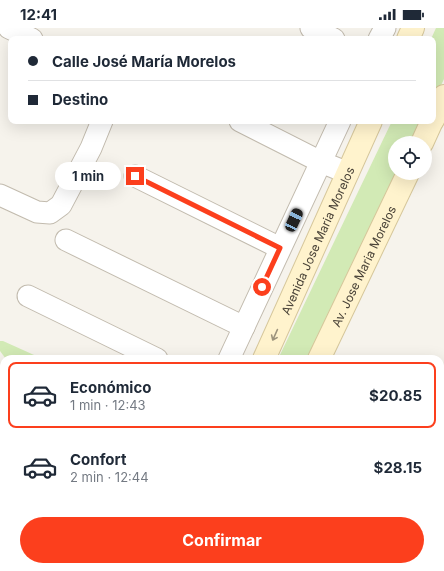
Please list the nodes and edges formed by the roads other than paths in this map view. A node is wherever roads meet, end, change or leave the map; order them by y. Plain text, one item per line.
1 (9, 28) edge
2 (311, 28) edge
3 (26, 36) edge
4 (328, 36) edge
5 (444, 96) edge
6 (436, 113) edge
7 (101, 124) edge
8 (246, 124) edge
9 (339, 124) edge
10 (370, 124) edge
11 (431, 124) edge
12 (425, 136) edge
13 (320, 162) junction
14 (348, 173) junction
15 (135, 176) dead end
16 (405, 180) edge
17 (0, 195) edge
18 (66, 240) dead end
19 (280, 248) junction
20 (28, 296) dead end
21 (244, 327) junction
22 (149, 355) edge
23 (231, 355) edge
24 (266, 355) edge
25 (321, 355) edge

1 - 3 street
2 - 4 street
5 - 6 main road
7 - 17 street
8 - 13 street
9 - 13 street
10 - 14 main road, Avenida Jose Maria Morelos
11 - 12 main road
13 - 14 street
13 - 19 street
14 -> 24 main road, Avenida Jose Maria Morelos
15 - 19 street
16 - 25 main road, Av. Jose Maria Morelos
18 - 21 street
19 - 21 street
20 - 22 street
21 - 23 street

